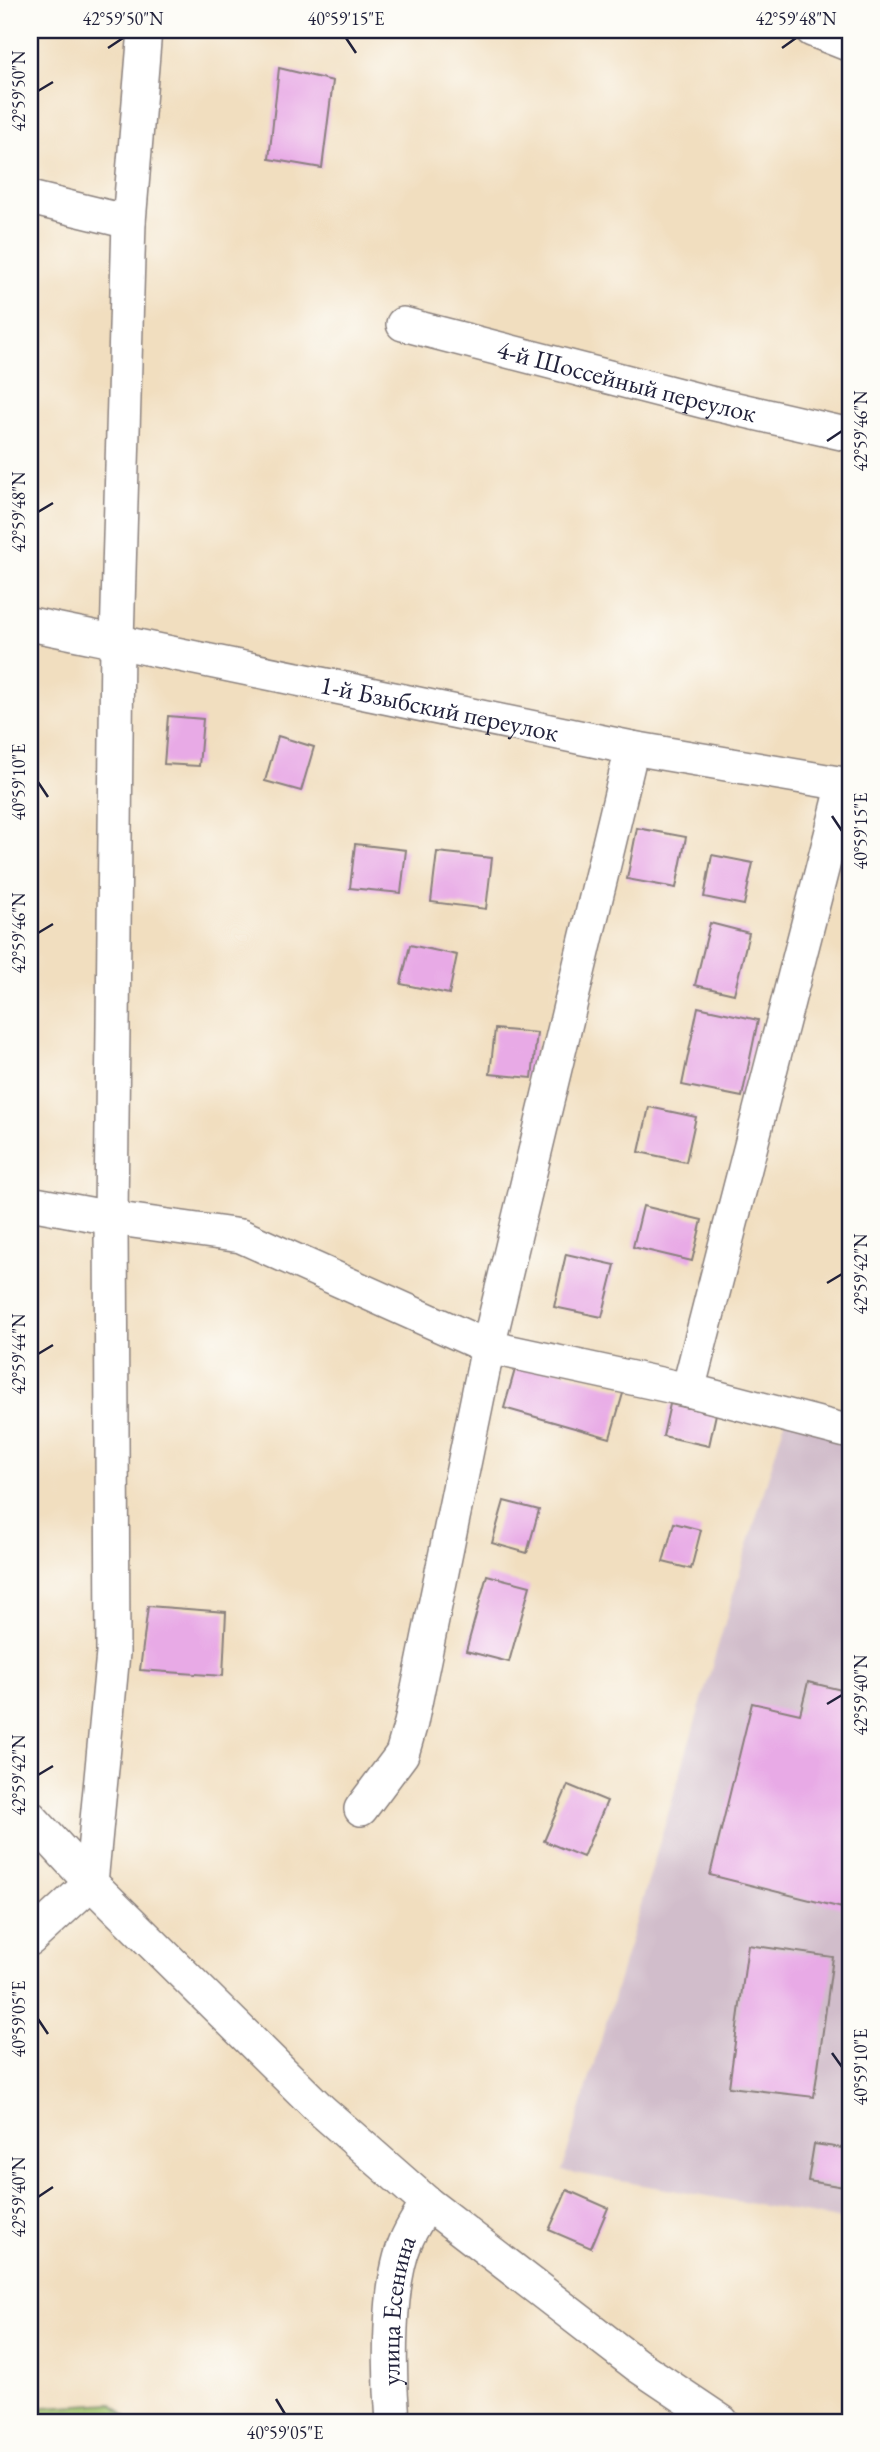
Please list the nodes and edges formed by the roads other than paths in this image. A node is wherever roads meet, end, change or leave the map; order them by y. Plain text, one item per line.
1 (145, 30) edge
2 (812, 30) edge
3 (850, 45) edge
4 (30, 198) edge
5 (129, 222) junction
6 (403, 324) dead end
7 (850, 435) edge
8 (30, 624) edge
9 (117, 641) junction
10 (632, 748) junction
11 (847, 784) edge
12 (30, 1203) edge
13 (111, 1218) junction
14 (488, 1347) junction
15 (688, 1390) junction
16 (850, 1432) edge
17 (361, 1809) dead end
18 (30, 1817) edge
19 (91, 1883) junction
20 (30, 1939) edge
21 (426, 2203) junction
22 (393, 2422) edge
23 (722, 2422) edge

1 - 5 street
2 - 3 street
4 - 5 street
5 - 9 street
6 - 7 street, 4-й Шоссейный переулок
8 - 9 street, 1-й Бзыбский переулок
9 - 10 street, 1-й Бзыбский переулок
9 - 13 street
10 - 11 street, 1-й Бзыбский переулок
10 - 14 street
11 - 15 street
12 - 13 street
13 - 14 street
13 - 19 street
14 - 15 street
14 - 17 street
15 - 16 street
18 - 19 street
19 - 20 street
19 - 21 street
21 - 22 street, улица Есенина
21 - 23 street

